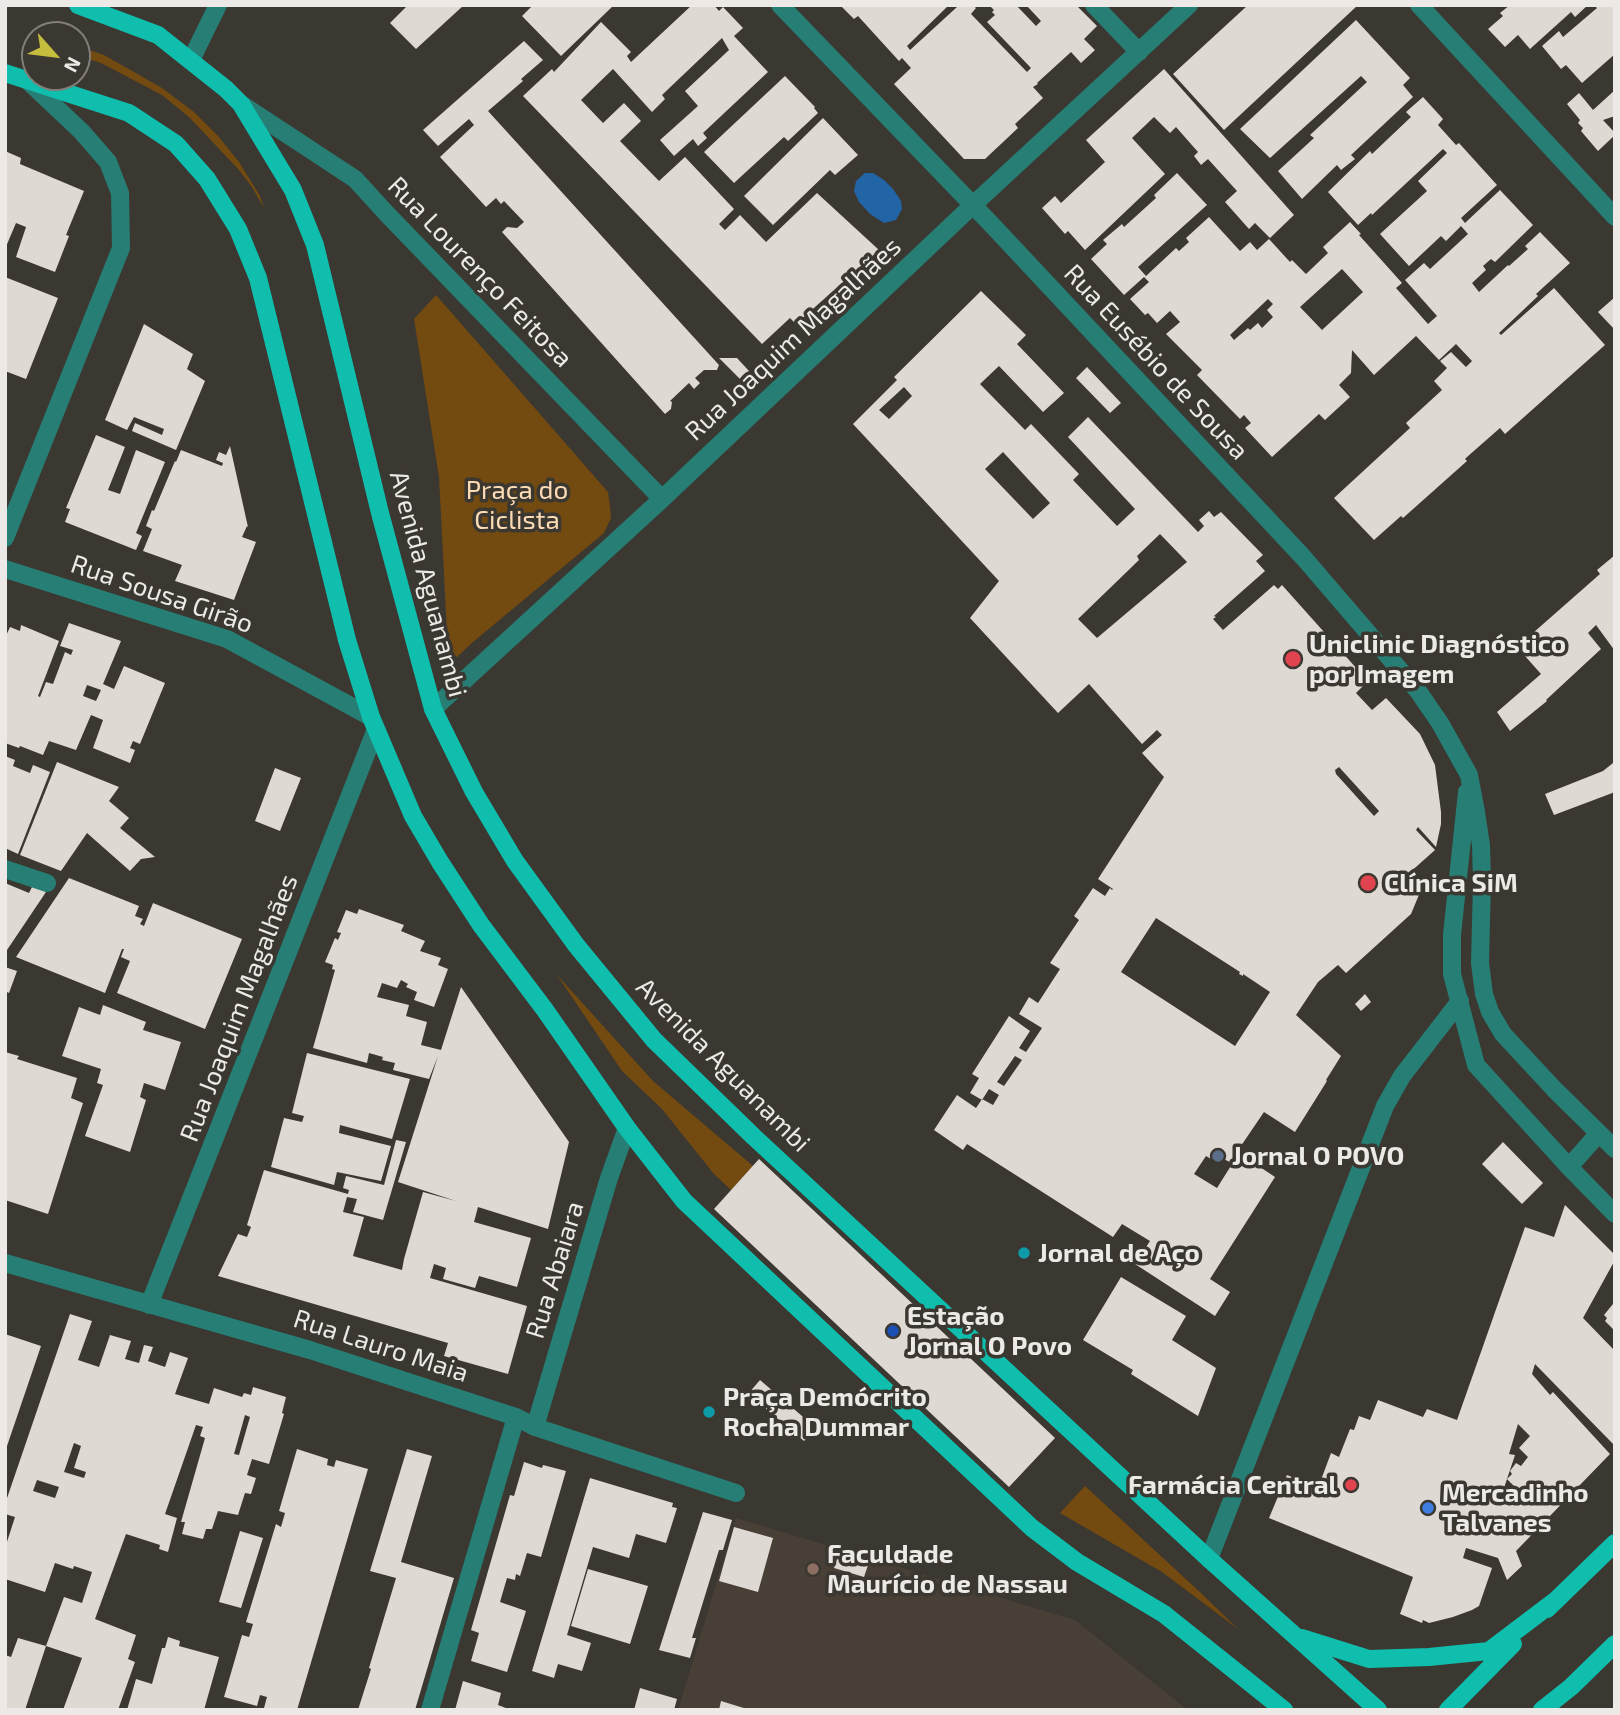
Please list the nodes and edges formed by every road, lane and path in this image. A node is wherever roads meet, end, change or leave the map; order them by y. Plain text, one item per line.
1 (78, 5) edge
2 (218, 5) edge
3 (780, 5) edge
4 (1094, 5) edge
5 (1189, 5) edge
6 (1419, 5) edge
7 (1139, 52) junction
8 (191, 60) junction
9 (39, 91) edge
10 (60, 91) edge
11 (241, 104) junction
12 (973, 205) junction
13 (1615, 217) edge
14 (662, 499) junction
15 (5, 538) edge
16 (5, 569) edge
17 (433, 709) junction
18 (373, 723) junction
19 (1469, 775) junction
20 (5, 869) edge
21 (47, 883) dead end
22 (1460, 1001) junction
23 (627, 1128) junction
24 (1599, 1133) junction
25 (1615, 1149) edge
26 (1569, 1167) junction
27 (1615, 1214) edge
28 (5, 1263) edge
29 (149, 1305) junction
30 (516, 1417) junction
31 (535, 1427) junction
32 (736, 1493) dead end
33 (1615, 1542) edge
34 (1209, 1559) junction
35 (1555, 1601) junction
36 (1295, 1636) junction
37 (1615, 1644) edge
38 (1571, 1687) junction
39 (430, 1710) edge
40 (1284, 1710) edge
41 (1378, 1710) edge
42 (1448, 1710) edge
43 (1542, 1710) edge
44 (1557, 1710) edge

1 - 8 main road, Avenida Aguanambi
2 - 8 street
3 - 12 street, Rua Eusébio de Sousa
4 - 7 street
5 - 7 street, Rua Joaquim Magalhães
6 - 13 street
7 - 12 street, Rua Joaquim Magalhães
8 - 11 main road, Avenida Aguanambi
9 - 15 street
10 - 18 main road
11 - 14 street, Rua Lourenço Feitosa
11 - 17 main road, Avenida Aguanambi
12 - 14 street, Rua Joaquim Magalhães
12 - 19 street, Rua Eusébio de Sousa
14 - 17 street, Rua Joaquim Magalhães
16 - 18 street, Rua Sousa Girão
17 - 34 main road, Avenida Aguanambi
18 - 23 main road
18 - 29 street, Rua Joaquim Magalhães
19 - 22 street
19 - 24 street, Rua Eusébio de Sousa
20 - 21 street
22 - 26 street
22 - 34 street
23 - 31 street, Rua Abaiara
23 - 40 main road
24 - 25 street, Rua Eusébio de Sousa
24 - 26 street
26 - 27 street
28 - 29 street, Rua Lauro Maia
29 - 30 street, Rua Lauro Maia
30 - 31 street, Rua Lauro Maia
30 - 39 street
31 - 32 street, Rua Lauro Maia
33 - 35 main road
34 - 36 main road, Avenida Aguanambi
35 - 36 main road
35 - 42 main road
36 - 41 main road, Avenida Aguanambi
37 - 38 main road
38 - 43 main road
38 - 44 main road

